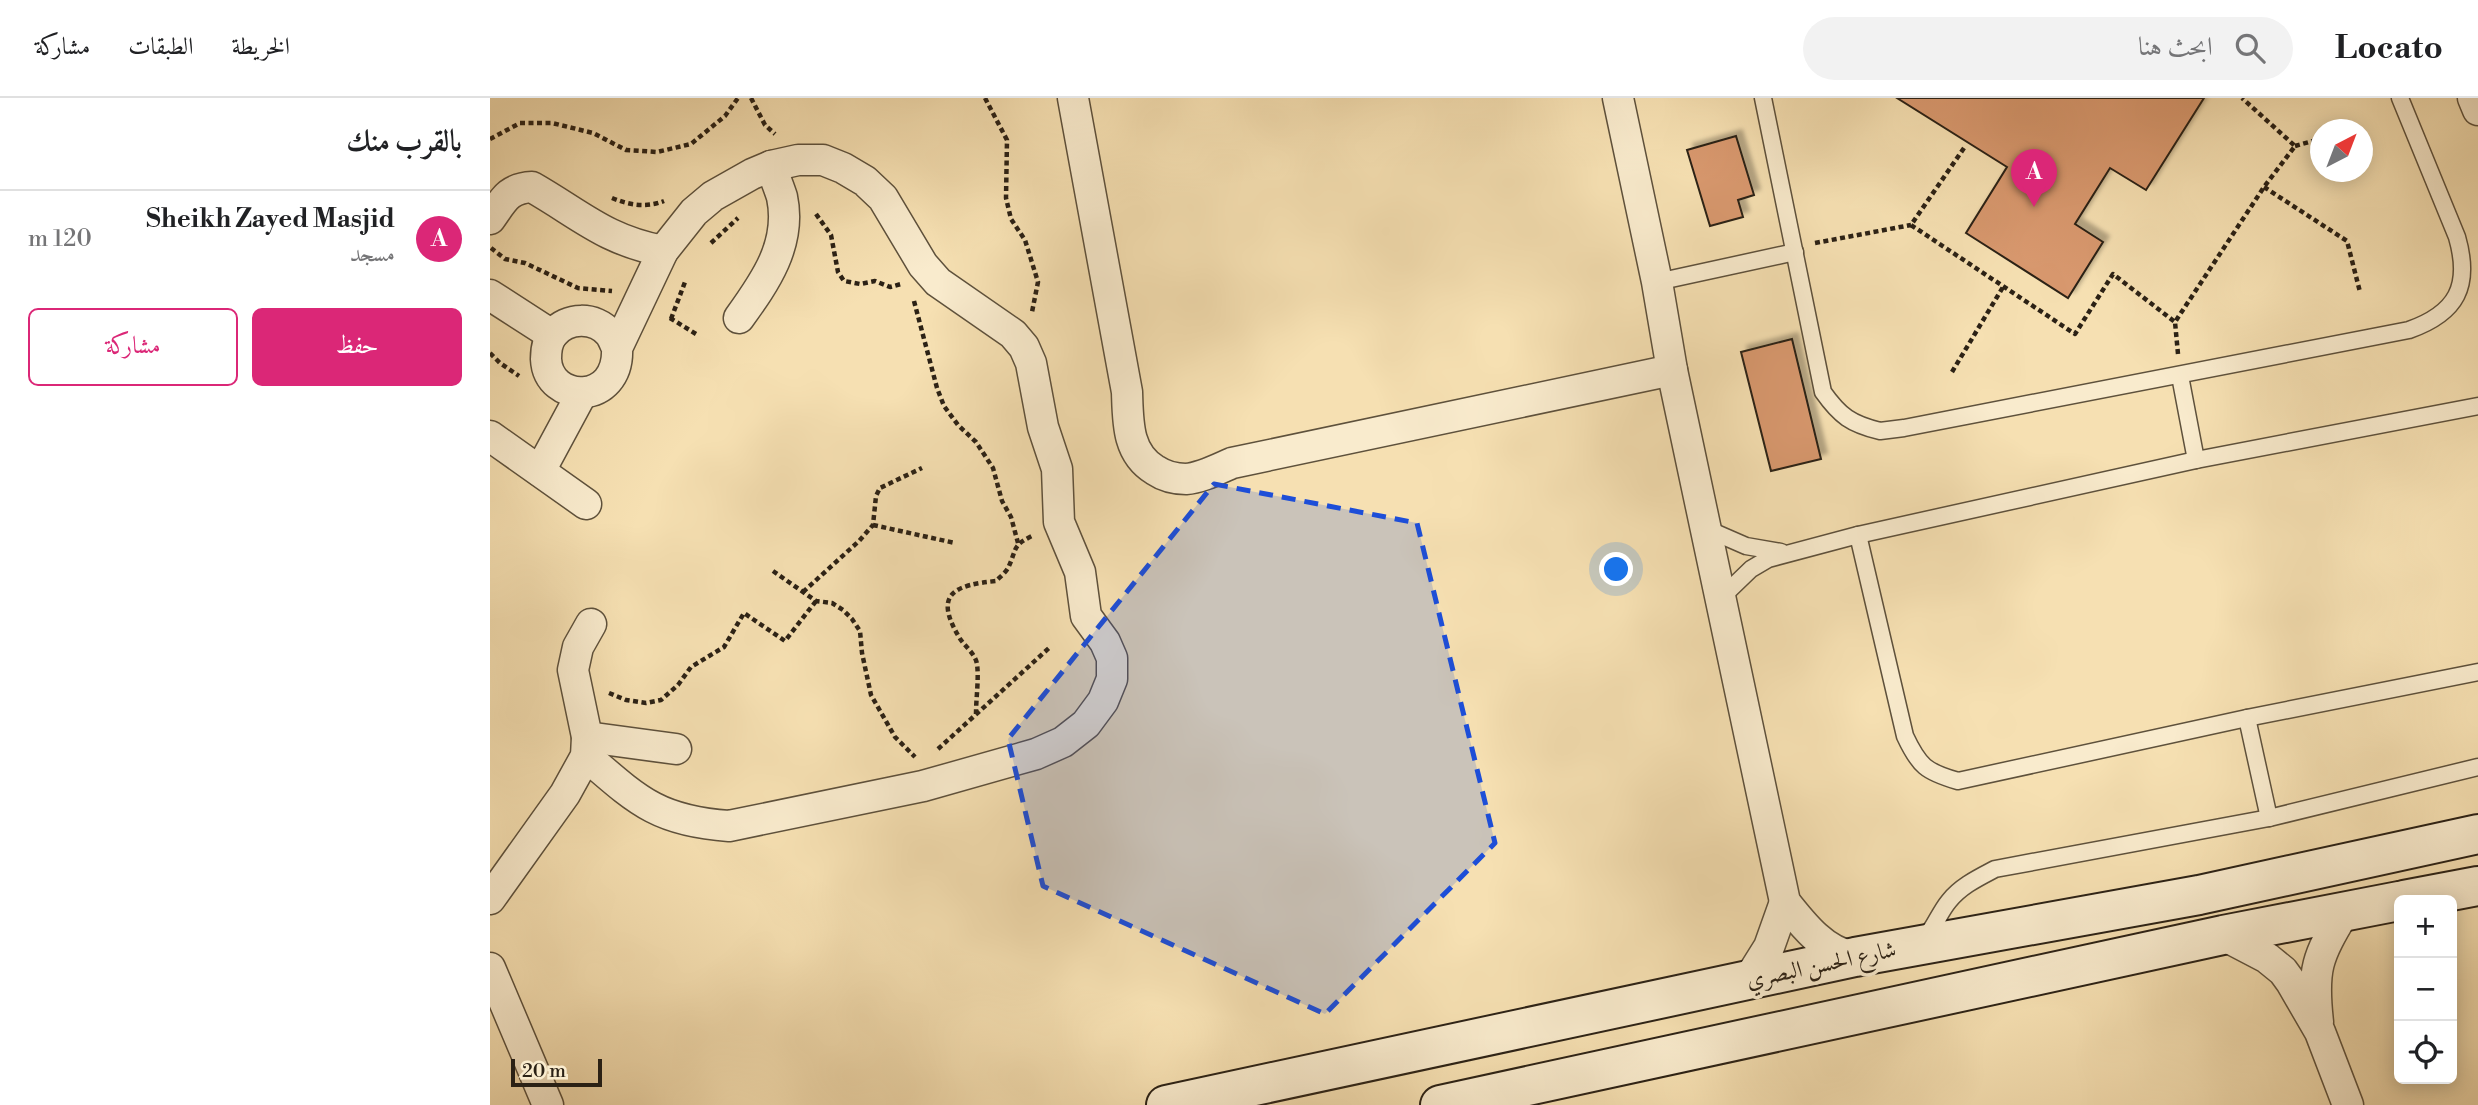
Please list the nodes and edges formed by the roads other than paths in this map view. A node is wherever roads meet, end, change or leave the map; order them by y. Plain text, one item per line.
1 (1073, 98) edge
2 (1618, 98) edge
3 (1763, 98) edge
4 (2400, 98) edge
5 (2473, 98) edge
6 (2478, 110) edge
7 (771, 166) junction
8 (490, 219) edge
9 (1794, 249) junction
10 (663, 251) junction
11 (1657, 282) junction
12 (490, 295) edge
13 (739, 318) dead end
14 (552, 335) junction
15 (617, 348) junction
16 (1672, 370) junction
17 (2180, 376) junction
18 (582, 393) junction
19 (2478, 406) edge
20 (490, 436) edge
21 (2196, 460) junction
22 (540, 471) junction
23 (586, 504) dead end
24 (1707, 529) junction
25 (1858, 535) junction
26 (1787, 553) junction
27 (1722, 597) junction
28 (591, 624) dead end
29 (2478, 672) edge
30 (2247, 718) junction
31 (587, 746) junction
32 (676, 749) dead end
33 (2478, 767) edge
34 (2269, 818) junction
35 (2478, 834) edge
36 (2478, 886) edge
37 (2430, 895) edge
38 (490, 899) edge
39 (1785, 902) junction
40 (2394, 902) edge
41 (2344, 912) junction
42 (2223, 935) junction
43 (1919, 944) junction
44 (1855, 957) junction
45 (490, 968) edge
46 (1749, 979) junction
47 (2320, 1032) junction
48 (548, 1105) edge
49 (1166, 1105) edge
50 (1440, 1105) edge
51 (2348, 1105) edge

1 - 16 street
2 - 11 street
3 - 9 lane
4 - 17 lane
5 - 6 street
7 - 10 street
7 - 13 street
7 - 31 street
8 - 10 street
9 - 11 lane
9 - 17 lane
10 - 15 street
11 - 16 street
12 - 14 street
14 - 15 street
14 - 18 street
15 - 18 street
16 - 24 street
17 - 21 lane
18 - 22 street
19 - 21 lane
20 - 22 street
21 - 25 lane
22 - 23 street
24 - 26 lane
24 - 27 street
25 - 26 lane
25 - 30 lane
26 - 27 lane
27 - 39 street
28 - 31 street
29 - 30 lane
30 - 34 lane
31 - 32 street
31 - 38 street
33 - 34 lane
34 - 43 lane
35 - 43 main road, شارع الحسن البصري
36 - 37 main road
39 - 44 street
39 - 46 street
40 - 41 main road
41 - 42 main road
41 - 47 street
42 - 47 street
42 - 50 main road
43 - 44 main road, شارع الحسن البصري
44 - 46 main road, شارع الحسن البصري
45 - 48 street
46 - 49 main road, شارع الحسن البصري
47 - 51 street

